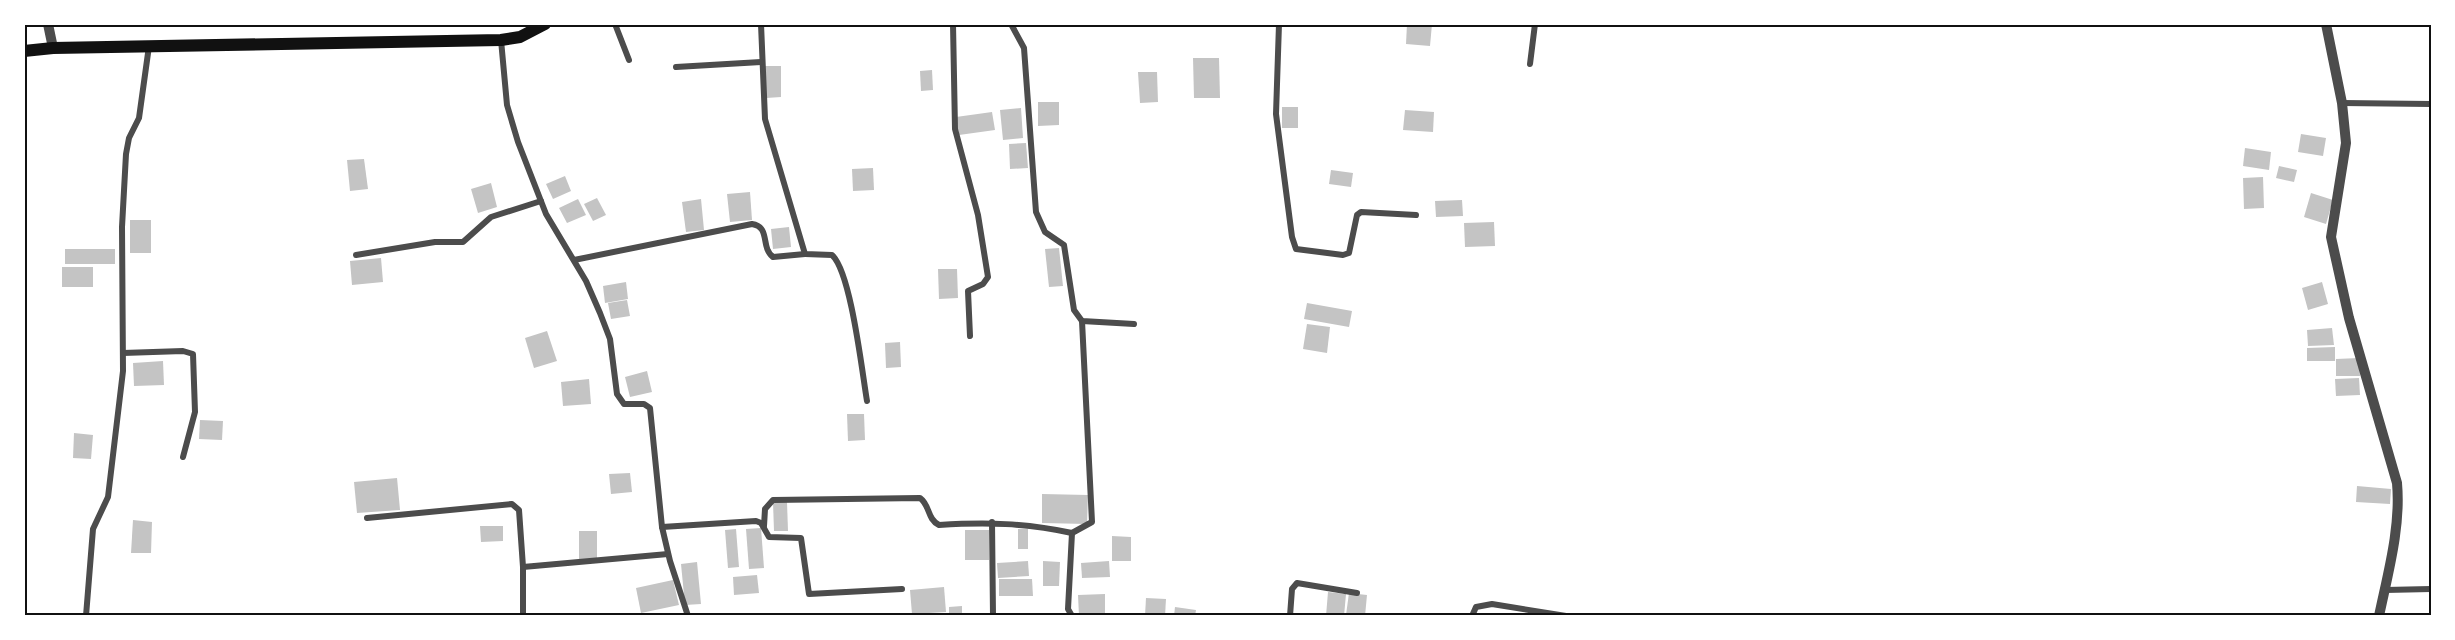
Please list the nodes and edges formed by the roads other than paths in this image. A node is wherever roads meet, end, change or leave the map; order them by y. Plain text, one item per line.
1 (545, 24) edge
2 (615, 24) edge
3 (761, 24) edge
4 (953, 24) edge
5 (1011, 24) edge
6 (1279, 24) edge
7 (1535, 24) edge
8 (2326, 24) edge
9 (49, 27) edge
10 (501, 40) junction
11 (149, 46) junction
12 (53, 48) junction
13 (24, 51) edge
14 (629, 60) dead end
15 (761, 62) junction
16 (1530, 64) dead end
17 (676, 67) dead end
18 (2342, 102) junction
19 (2431, 104) edge
20 (541, 201) junction
21 (1416, 214) dead end
22 (805, 254) junction
23 (356, 255) dead end
24 (574, 260) junction
25 (1082, 321) junction
26 (1134, 324) dead end
27 (969, 336) dead end
28 (123, 353) junction
29 (867, 401) dead end
30 (183, 457) dead end
31 (367, 518) dead end
32 (992, 522) junction
33 (764, 526) junction
34 (662, 527) junction
35 (1072, 533) junction
36 (668, 554) junction
37 (523, 567) junction
38 (902, 589) dead end
39 (2431, 589) edge
40 (2385, 590) junction
41 (1357, 593) dead end
42 (86, 616) edge
43 (523, 616) edge
44 (688, 616) edge
45 (993, 616) edge
46 (1072, 616) edge
47 (1088, 616) edge
48 (1137, 616) edge
49 (1290, 616) edge
50 (1472, 616) edge
51 (1566, 616) edge
52 (2379, 616) edge

1 - 10 main road
2 - 14 street
3 - 15 street
4 - 27 street
5 - 25 street
6 - 21 street
7 - 16 street
8 - 18 street
9 - 12 street
10 - 11 main road
10 - 20 street
11 - 12 main road
11 - 28 street
12 - 13 main road
15 - 17 street
15 - 22 street
18 - 19 street
18 - 40 street
20 - 23 street
20 - 24 street
22 - 24 street
22 - 29 street
24 - 34 street
25 - 26 street
25 - 35 street
28 - 30 street
28 - 42 street
31 - 37 street
32 - 33 street
32 - 35 street
32 - 45 street
33 - 34 street
33 - 38 street
34 - 36 street
35 - 46 street
36 - 37 street
36 - 44 street
37 - 43 street
39 - 40 street
40 - 52 street
41 - 49 street
47 - 48 street
50 - 51 street

